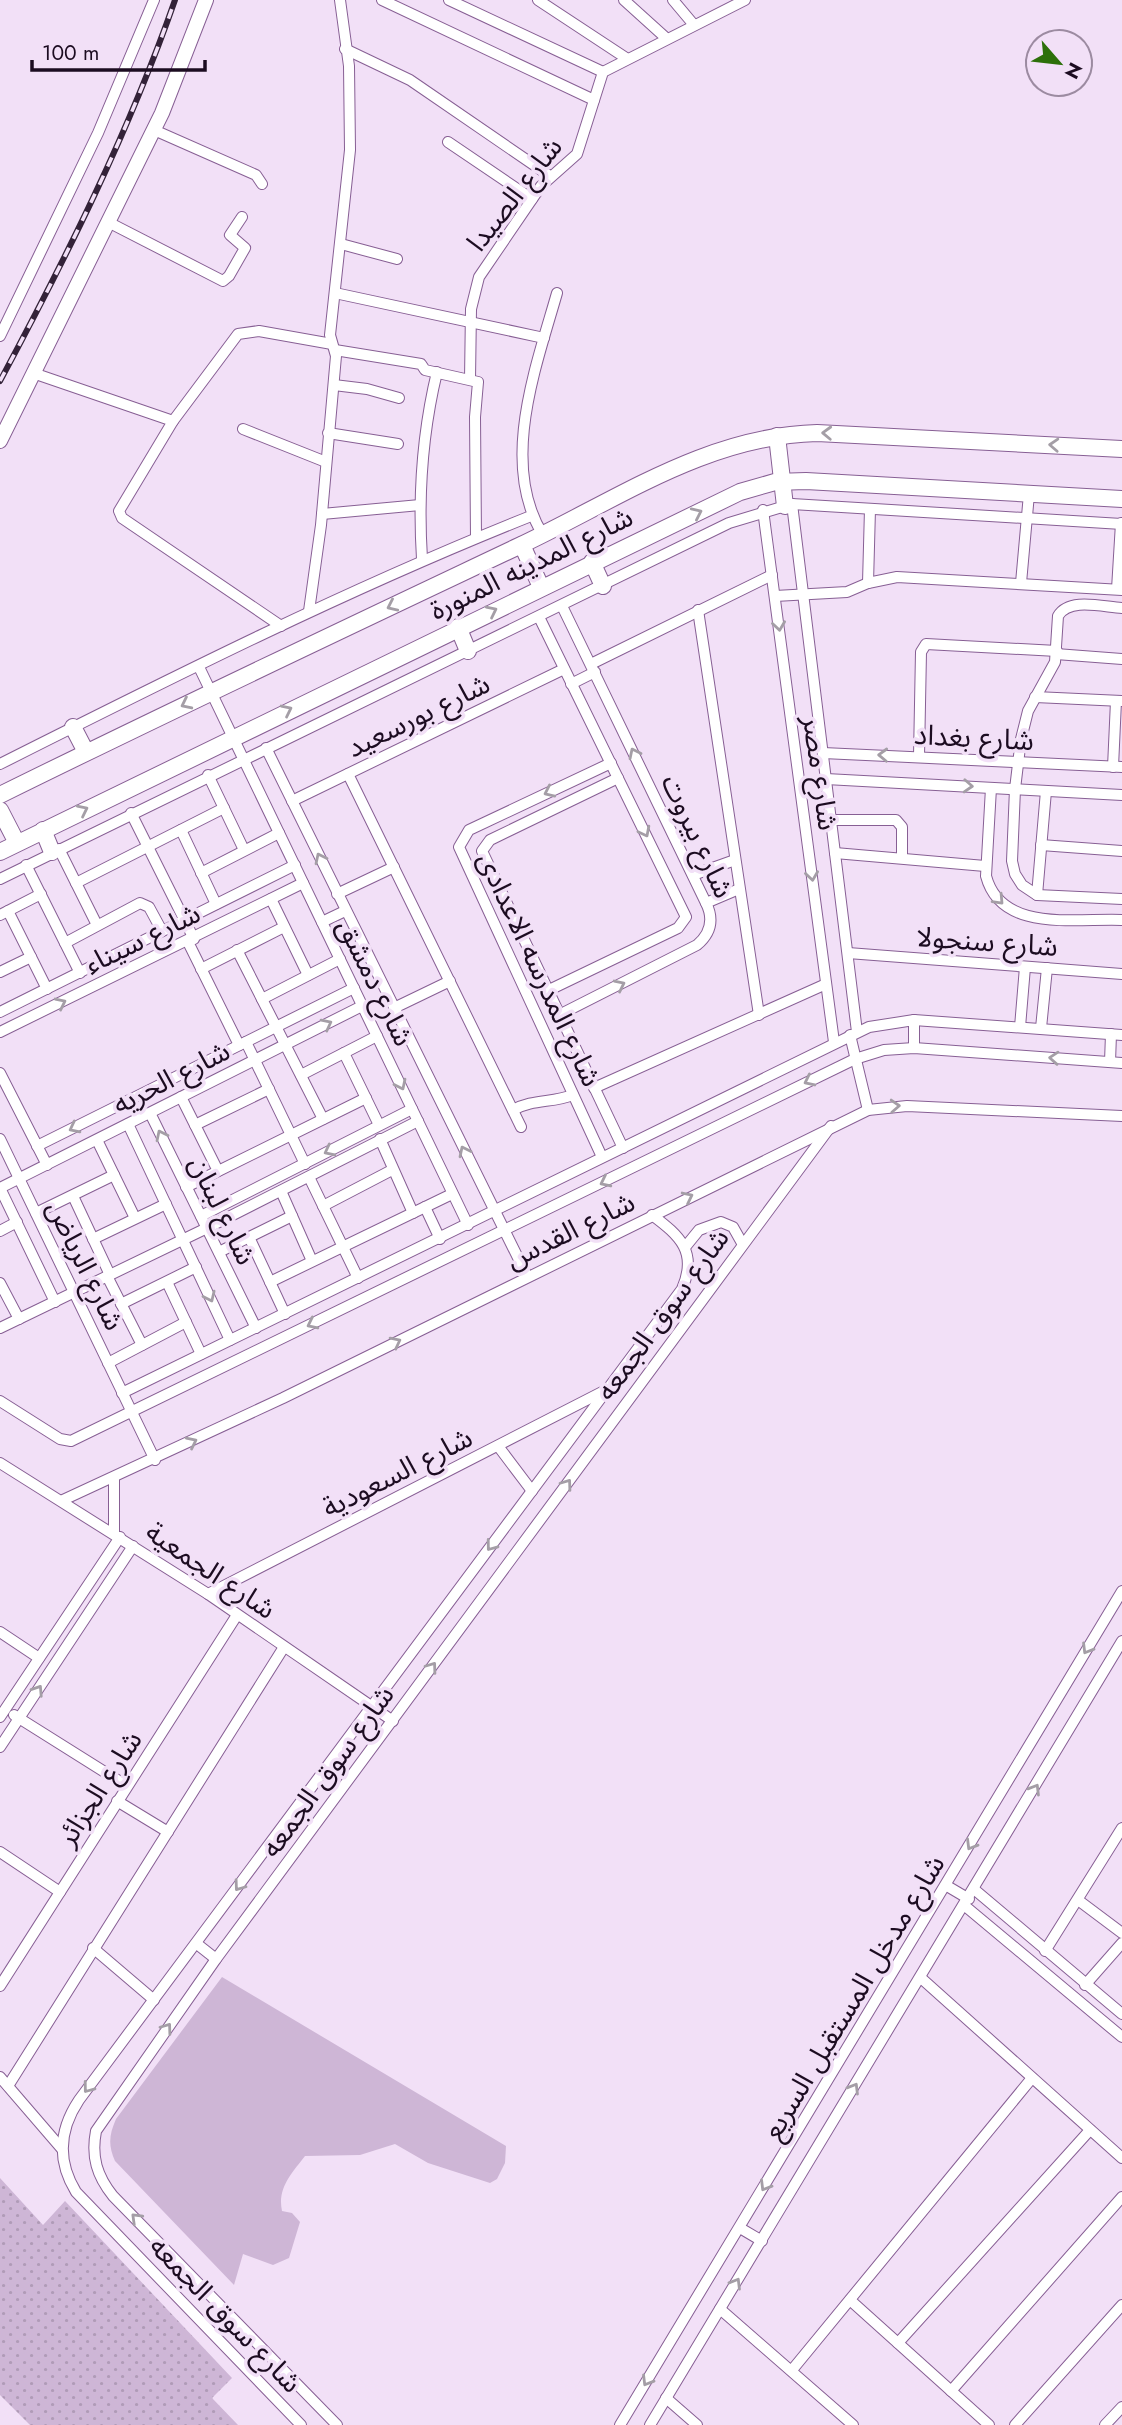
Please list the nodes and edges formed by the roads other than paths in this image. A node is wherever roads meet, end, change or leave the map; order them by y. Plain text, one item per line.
1 (154, 0) edge
2 (206, 0) edge
3 (340, 0) edge
4 (383, 0) edge
5 (449, 0) edge
6 (538, 0) edge
7 (624, 0) edge
8 (673, 0) edge
9 (745, 0) edge
10 (694, 26) junction
11 (666, 38) junction
12 (345, 49) junction
13 (626, 58) junction
14 (603, 72) junction
15 (594, 100) junction
16 (154, 130) junction
17 (448, 142) dead end
18 (550, 176) junction
19 (262, 184) dead end
20 (532, 199) junction
21 (242, 218) dead end
22 (108, 222) junction
23 (341, 244) junction
24 (397, 258) dead end
25 (335, 293) junction
26 (557, 293) dead end
27 (471, 320) junction
28 (0, 336) edge
29 (544, 338) junction
30 (333, 347) junction
31 (437, 372) junction
32 (33, 373) junction
33 (470, 379) junction
34 (334, 386) junction
35 (399, 398) dead end
36 (173, 421) junction
37 (243, 429) dead end
38 (328, 433) junction
39 (777, 436) junction
40 (0, 441) edge
41 (398, 444) dead end
42 (1122, 449) edge
43 (326, 462) junction
44 (782, 481) junction
45 (1028, 494) junction
46 (1122, 499) edge
47 (420, 505) junction
48 (789, 505) junction
49 (870, 509) junction
50 (763, 510) junction
51 (322, 514) junction
52 (531, 516) junction
53 (1027, 518) junction
54 (1122, 524) edge
55 (543, 535) junction
56 (476, 538) junction
57 (522, 545) junction
58 (422, 559) junction
59 (592, 562) junction
60 (772, 575) junction
61 (868, 583) junction
62 (1021, 583) junction
63 (603, 586) junction
64 (541, 587) junction
65 (1120, 589) edge
66 (801, 595) junction
67 (775, 596) junction
68 (562, 606) junction
69 (1122, 608) edge
70 (698, 610) junction
71 (309, 611) junction
72 (539, 617) junction
73 (281, 626) junction
74 (458, 627) junction
75 (468, 651) junction
76 (1056, 652) junction
77 (1122, 659) edge
78 (199, 667) junction
79 (593, 668) junction
80 (564, 669) junction
81 (571, 684) junction
82 (211, 692) junction
83 (1035, 697) junction
84 (1119, 701) edge
85 (74, 727) junction
86 (233, 736) junction
87 (266, 748) junction
88 (86, 752) junction
89 (823, 752) junction
90 (919, 756) junction
91 (243, 759) junction
92 (1018, 762) junction
93 (611, 763) junction
94 (0, 764) edge
95 (1117, 767) edge
96 (348, 774) junction
97 (208, 775) junction
98 (618, 778) junction
99 (826, 779) junction
100 (991, 788) junction
101 (651, 789) junction
102 (1015, 789) junction
103 (1046, 791) junction
104 (0, 795) edge
105 (1122, 795) edge
106 (629, 799) junction
107 (292, 801) junction
108 (224, 808) junction
109 (0, 810) edge
110 (131, 813) junction
111 (831, 820) junction
112 (43, 830) junction
113 (181, 830) junction
114 (279, 833) junction
115 (17, 843) junction
116 (1041, 845) junction
117 (148, 847) junction
118 (56, 850) junction
119 (244, 850) junction
120 (1122, 851) edge
121 (0, 852) edge
122 (835, 853) junction
123 (683, 855) junction
124 (902, 858) junction
125 (735, 860) junction
126 (26, 865) junction
127 (295, 865) junction
128 (662, 866) junction
129 (985, 866) junction
130 (394, 867) junction
131 (201, 873) junction
132 (693, 875) junction
133 (0, 878) edge
134 (76, 883) junction
135 (303, 883) junction
136 (739, 889) junction
137 (41, 894) junction
138 (337, 894) junction
139 (1037, 895) junction
140 (271, 899) junction
141 (1122, 899) edge
142 (706, 902) junction
143 (216, 904) junction
144 (345, 911) junction
145 (4, 913) edge
146 (185, 920) junction
147 (1122, 920) edge
148 (322, 922) junction
149 (97, 925) junction
150 (285, 927) junction
151 (162, 931) junction
152 (191, 941) junction
153 (65, 943) junction
154 (237, 950) junction
155 (120, 952) junction
156 (848, 953) junction
157 (31, 957) junction
158 (340, 959) junction
159 (1025, 967) junction
160 (1047, 968) junction
161 (201, 969) junction
162 (128, 971) junction
163 (0, 972) edge
164 (80, 972) junction
165 (1122, 974) edge
166 (307, 975) junction
167 (450, 981) junction
168 (826, 984) junction
169 (354, 988) junction
170 (47, 989) junction
171 (547, 991) junction
172 (262, 999) junction
173 (362, 1006) junction
174 (394, 1008) junction
175 (0, 1012) edge
176 (758, 1014) junction
177 (559, 1015) junction
178 (914, 1020) junction
179 (276, 1027) junction
180 (1020, 1027) junction
181 (1041, 1028) junction
182 (0, 1032) edge
183 (854, 1033) junction
184 (1116, 1035) edge
185 (377, 1036) junction
186 (834, 1041) junction
187 (243, 1043) junction
188 (285, 1045) junction
189 (914, 1048) junction
190 (344, 1053) junction
191 (855, 1059) junction
192 (255, 1060) junction
193 (1110, 1062) junction
194 (1122, 1063) edge
195 (0, 1073) edge
196 (184, 1073) junction
197 (301, 1075) junction
198 (594, 1088) junction
199 (269, 1089) junction
200 (194, 1091) junction
201 (573, 1095) junction
202 (181, 1097) junction
203 (366, 1098) junction
204 (412, 1109) junction
205 (513, 1110) junction
206 (867, 1110) junction
207 (150, 1113) junction
208 (1122, 1116) edge
209 (323, 1119) junction
210 (418, 1121) junction
211 (128, 1124) junction
212 (195, 1125) junction
213 (379, 1125) junction
214 (831, 1126) junction
215 (521, 1127) dead end
216 (291, 1135) junction
217 (380, 1139) junction
218 (97, 1140) junction
219 (0, 1141) edge
220 (37, 1146) junction
221 (622, 1147) junction
222 (602, 1157) junction
223 (304, 1164) junction
224 (47, 1165) junction
225 (392, 1170) junction
226 (218, 1171) junction
227 (114, 1175) junction
228 (309, 1177) junction
229 (19, 1179) junction
230 (186, 1187) junction
231 (0, 1188) edge
232 (281, 1191) junction
233 (452, 1194) junction
234 (73, 1196) junction
235 (166, 1204) junction
236 (323, 1206) junction
237 (425, 1207) junction
238 (494, 1212) junction
239 (36, 1213) junction
240 (413, 1213) junction
241 (652, 1215) junction
242 (201, 1216) junction
243 (292, 1216) junction
244 (135, 1218) junction
245 (17, 1222) junction
246 (468, 1225) junction
247 (207, 1228) junction
248 (0, 1231) edge
249 (504, 1232) junction
250 (249, 1237) junction
251 (440, 1238) junction
252 (93, 1239) junction
253 (183, 1240) junction
254 (742, 1243) junction
255 (686, 1246) junction
256 (342, 1247) junction
257 (219, 1252) junction
258 (312, 1261) junction
259 (196, 1267) junction
260 (108, 1276) junction
261 (527, 1276) junction
262 (358, 1278) junction
263 (167, 1282) junction
264 (270, 1282) junction
265 (0, 1283) edge
266 (74, 1293) junction
267 (55, 1302) junction
268 (121, 1304) junction
269 (285, 1314) junction
270 (19, 1319) junction
271 (186, 1322) junction
272 (0, 1328) edge
273 (252, 1330) junction
274 (230, 1340) junction
275 (142, 1345) junction
276 (256, 1351) junction
277 (201, 1354) junction
278 (108, 1363) junction
279 (607, 1390) junction
280 (122, 1393) junction
281 (0, 1401) edge
282 (131, 1411) junction
283 (498, 1446) junction
284 (155, 1460) junction
285 (0, 1463) edge
286 (114, 1479) junction
287 (532, 1491) junction
288 (63, 1500) junction
289 (117, 1535) junction
290 (133, 1546) junction
291 (1122, 1591) edge
292 (208, 1594) junction
293 (80, 1596) junction
294 (94, 1605) junction
295 (237, 1615) junction
296 (0, 1632) edge
297 (1122, 1642) edge
298 (284, 1647) junction
299 (39, 1658) junction
300 (372, 1707) junction
301 (3, 1713) edge
302 (19, 1718) junction
303 (393, 1721) junction
304 (0, 1747) edge
305 (127, 1786) junction
306 (117, 1801) junction
307 (1122, 1828) edge
308 (167, 1832) junction
309 (0, 1852) edge
310 (947, 1886) junction
311 (60, 1892) junction
312 (970, 1898) junction
313 (1078, 1900) junction
314 (1122, 1933) edge
315 (1122, 1942) edge
316 (197, 1944) junction
317 (93, 1948) junction
318 (1045, 1951) junction
319 (216, 1959) junction
320 (921, 1978) junction
321 (1085, 1985) junction
322 (0, 1986) edge
323 (154, 2000) junction
324 (1122, 2014) edge
325 (1121, 2034) edge
326 (1032, 2078) junction
327 (4, 2082) edge
328 (1090, 2130) junction
329 (62, 2149) junction
330 (1122, 2158) edge
331 (1122, 2197) edge
332 (740, 2228) junction
333 (762, 2241) junction
334 (850, 2300) junction
335 (1122, 2305) edge
336 (720, 2309) junction
337 (898, 2343) junction
338 (792, 2370) junction
339 (951, 2391) junction
340 (666, 2398) junction
341 (1122, 2407) edge
342 (301, 2425) edge
343 (337, 2425) edge
344 (620, 2425) edge
345 (650, 2425) edge
346 (697, 2425) edge
347 (853, 2425) edge
348 (989, 2425) edge
349 (1014, 2425) edge
350 (1105, 2425) edge

1 - 28 street
2 - 16 street
3 - 12 street
4 - 15 street
5 - 14 street
6 - 13 street
7 - 11 street
8 - 10 street
9 - 10 street
10 - 11 street
11 - 13 street
12 - 18 street
12 - 23 street
13 - 14 street
14 - 15 street, شارع الصيدا
15 - 18 street, شارع الصيدا
16 - 19 street
16 - 22 street
17 - 20 street
18 - 20 street, شارع الصيدا
20 - 27 street, شارع الصيدا
21 - 22 street
22 - 32 street
23 - 24 street
23 - 25 street
25 - 27 street
25 - 30 street
26 - 29 street
27 - 29 street
27 - 33 street, شارع الصيدا
29 - 52 street
30 - 31 street
30 - 34 street
30 - 36 street
31 - 33 street
31 - 47 street
32 - 36 street
32 - 40 street
33 - 56 street, شارع الصيدا
34 - 35 street
34 - 38 street
36 - 73 street
37 - 43 street
38 - 41 street
38 - 43 street
42 -> 39 main road, شارع المدينه المنورة
39 - 44 main road
39 - 55 main road, شارع المدينه المنورة
43 - 51 street
44 - 45 main road, شارع المدينه المنورة
44 - 48 main road
59 -> 44 main road, شارع المدينه المنورة
45 - 46 main road, شارع المدينه المنورة
45 - 53 street
47 - 51 street
47 - 58 street
48 - 49 street
48 - 50 street
48 - 66 street, شارع مصر
49 - 53 street
49 - 61 street
50 - 60 street, شارع مصر
50 - 63 street
51 - 71 street
52 - 55 street
52 - 56 street
53 - 54 street
53 - 62 street
54 - 65 street
55 - 57 main road, شارع المدينه المنورة
56 - 58 street
57 - 64 main road
57 -> 82 main road, شارع المدينه المنورة
58 - 71 street
59 - 63 main road
59 - 64 main road, شارع المدينه المنورة
60 - 67 street, شارع مصر
60 - 70 street
61 - 62 street
61 - 66 street
62 - 65 street
63 - 68 street
74 -> 64 main road, شارع المدينه المنورة
66 - 67 street
66 - 89 street, شارع مصر
67 -> 168 street, شارع مصر
68 - 72 street
68 - 79 street, شارع بيروت
69 - 76 street
70 - 79 street
70 - 125 street
71 - 73 street
72 - 75 street
72 - 80 street, شارع بيروت
73 - 78 street
74 - 75 main road
86 -> 74 main road, شارع المدينه المنورة
75 - 87 street
76 - 77 street
76 - 83 street
76 - 90 street
78 - 82 street, شارع دمشق
78 - 85 street
79 - 81 street
101 -> 79 street, شارع بيروت
80 - 81 street, شارع بيروت
80 - 96 street, شارع بورسعيد
81 - 93 street, شارع بيروت
82 - 86 street, شارع دمشق
82 -> 88 main road, شارع المدينه المنورة
83 - 84 street
83 - 92 street
84 - 95 street
85 - 88 main road
85 - 94 street
86 - 91 street, شارع دمشق
112 -> 86 main road, شارع المدينه المنورة
87 - 91 street
87 - 107 street, شارع دمشق
88 - 104 main road, شارع المدينه المنورة
90 -> 89 street, شارع بغداد
89 - 99 street, شارع مصر
90 - 92 street, شارع بغداد
91 - 97 street
91 - 114 street, شارع دمشق
92 - 95 street, شارع بغداد
92 - 102 street
93 - 98 street, شارع بيروت
93 -> 201 street, شارع المدرسه الاعدادى
96 - 107 street, شارع بورسعيد
96 - 130 street
97 - 108 street
97 - 110 street
98 - 106 street, شارع بيروت
98 - 171 street, شارع المدرسه الاعدادى
99 -> 100 street, شارع بغداد
99 - 111 street, شارع مصر
100 - 102 street, شارع بغداد
100 - 129 street
101 - 106 street
101 - 123 street, شارع بيروت
102 - 103 street, شارع بغداد
102 - 139 street
103 - 105 street, شارع بغداد
103 - 116 street
106 -> 128 street, شارع بيروت
138 -> 107 street, شارع دمشق
108 - 113 street
108 - 119 street
109 - 115 main road
110 - 117 street
110 - 118 street
111 - 122 street, شارع مصر
111 - 124 street
112 - 115 main road, شارع المدينه المنورة
112 - 118 main road
113 - 117 street
113 - 131 street
114 - 119 street
114 - 127 street, شارع دمشق
115 - 121 main road, شارع المدينه المنورة
116 - 120 street
116 - 139 street
117 - 134 street
117 - 146 street
118 - 126 street
118 - 134 street
119 - 131 street
122 - 124 street
122 - 156 street, شارع مصر
123 - 128 street
123 - 132 street, شارع بيروت
124 - 129 street
125 - 132 street
125 - 136 street
126 - 133 street
126 - 137 street
127 - 135 street, شارع دمشق
127 - 143 street, شارع سيناء
128 - 171 street, شارع بيروت
129 -> 147 street
130 - 138 street
130 - 167 street
131 - 143 street
132 - 142 street, شارع بيروت
134 - 149 street
135 - 140 street, شارع سيناء
135 - 148 street, شارع دمشق
136 - 142 street
136 - 176 street
137 - 145 street
137 - 153 street
138 - 144 street, شارع دمشق
139 - 141 street
140 - 150 street
140 - 152 street, شارع سيناء
177 -> 142 street, شارع بيروت
143 - 146 street, شارع سيناء
144 - 148 street
144 - 174 street, شارع دمشق
145 - 157 street
146 - 151 street, شارع سيناء
146 - 152 street
148 - 158 street, شارع دمشق
149 - 151 street
149 - 153 street
150 - 154 street
150 - 166 street
151 - 155 street, شارع سيناء
152 - 161 street
152 - 162 street, شارع سيناء
153 - 164 street
154 - 161 street
154 - 172 street
155 - 162 street
155 - 164 street, شارع سيناء
156 - 159 street, شارع سنجولا
156 - 183 street, شارع مصر
157 - 163 street
157 - 170 street
158 - 166 street
158 - 169 street, شارع دمشق
159 - 160 street, شارع سنجولا
159 - 180 street
160 - 165 street, شارع سنجولا
160 - 181 street
161 - 187 street
182 -> 162 street, شارع سيناء
164 - 170 street, شارع سيناء
166 - 172 street
167 - 174 street
167 - 205 street
168 - 176 street
168 - 186 street, شارع مصر
169 - 173 street, شارع دمشق
169 - 179 street, شارع الحريه
170 - 175 street, شارع سيناء
171 - 177 street, شارع المدرسه الاعدادى
172 - 179 street
173 - 185 street, شارع دمشق
188 -> 173 street, شارع الحريه
238 -> 174 street, شارع دمشق
176 - 198 street
177 - 198 street, شارع المدرسه الاعدادى
178 - 180 street
178 - 183 street
178 - 189 street
179 - 187 street, شارع الحريه
179 - 188 street
180 - 181 street
181 - 184 street
183 - 186 street
183 - 191 street, شارع مصر
184 - 193 street
185 - 190 street
185 -> 204 street, شارع دمشق
186 - 221 street
187 - 192 street
187 - 196 street, شارع الحريه
188 - 192 street, شارع الحريه
188 - 197 street
189 - 191 street, شارع القدس
193 -> 189 street, شارع القدس
190 - 197 street
190 - 203 street
191 - 206 street, شارع مصر
191 -> 249 street, شارع القدس
192 - 199 street
192 - 200 street, شارع الحريه
193 - 194 street, شارع القدس
195 - 220 street, شارع الرياض
196 - 200 street
196 -> 220 street, شارع الحريه
197 - 209 street
198 - 221 street, شارع المدرسه الاعدادى
199 - 212 street
199 - 216 street
200 - 202 street, شارع الحريه
201 - 205 street
201 - 222 street, شارع المدرسه الاعدادى
202 - 207 street, شارع الحريه
202 - 212 street
203 - 209 street
203 - 213 street
204 - 210 street, شارع دمشق
204 - 213 street
205 - 215 street
206 -> 208 street, شارع القدس
206 - 214 street, شارع القدس
207 - 211 street, شارع الحريه
230 -> 207 street, شارع لبنان
209 - 216 street
210 - 217 street
210 - 233 street, شارع دمشق
211 - 218 street, شارع الحريه
211 - 235 street, شارع لبنان
212 - 226 street
213 -> 223 street
241 -> 214 street, شارع القدس
214 - 254 street, شارع سوق الجمعه
216 - 223 street
216 - 226 street
217 - 225 street
217 - 228 street
218 - 224 street, شارع الحريه
218 - 227 street
219 - 229 street, شارع الرياض
220 - 224 street, شارع الرياض
221 - 222 street
222 - 238 street
223 - 242 street
224 - 229 street, شارع الحريه
225 - 236 street
225 - 240 street
226 - 230 street
227 - 234 street
227 - 244 street
228 - 232 street
228 - 236 street
229 - 231 street, شارع الحريه
229 - 239 street, شارع الرياض
230 - 242 street, شارع لبنان
231 - 245 street
232 - 243 street
232 - 247 street
233 - 237 street
233 - 246 street, شارع دمشق
234 - 239 street
234 - 252 street
235 - 244 street
235 - 253 street, شارع لبنان
236 - 256 street
237 - 240 street
237 - 251 street
238 - 246 street
238 - 249 street, شارع دمشق
239 - 266 street, شارع الرياض
240 - 256 street
241 - 255 street, شارع سوق الجمعه
241 - 261 street, شارع القدس
242 - 247 street, شارع لبنان
243 - 250 street
243 - 258 street
244 - 252 street
245 - 248 street
245 - 267 street
246 - 251 street
247 - 253 street
247 - 257 street, شارع لبنان
249 - 261 street, شارع دمشق
249 -> 276 street, شارع القدس
250 - 257 street
250 - 264 street
251 - 262 street
252 - 260 street
253 - 259 street, شارع لبنان
253 - 260 street
254 - 255 street
303 -> 254 street, شارع سوق الجمعه
255 - 279 street, شارع سوق الجمعه
256 - 258 street
256 - 262 street
257 - 273 street, شارع لبنان
258 - 264 street
259 - 263 street
259 -> 274 street, شارع لبنان
260 - 266 street
260 - 268 street
284 -> 261 street, شارع القدس
262 - 269 street
263 - 268 street
263 - 271 street
264 - 269 street
265 - 270 street
266 - 267 street
266 - 278 street, شارع الرياض
267 - 270 street
268 - 275 street
269 - 273 street
270 - 272 street
271 - 275 street
271 - 277 street
273 - 274 street
273 - 276 street, شارع لبنان
274 - 277 street
275 - 278 street
276 - 282 street, شارع القدس
277 - 280 street
278 - 280 street, شارع الرياض
279 - 283 street, شارع السعودية
279 - 287 street, شارع سوق الجمعه
280 - 282 street, شارع الرياض
281 - 282 street
282 - 284 street, شارع الرياض
283 - 287 street
283 - 292 street, شارع السعودية
284 - 286 street, شارع القدس
285 - 288 street, شارع الجمعية
286 - 288 street, شارع القدس
286 - 289 street
287 -> 300 street, شارع سوق الجمعه
288 - 289 street, شارع الجمعية
289 - 290 street, شارع الجمعية
289 - 293 street
290 - 292 street, شارع الجمعية
290 - 294 street
291 -> 310 street, شارع مدخل المستقبل السريع
292 - 295 street, شارع الجمعية
293 - 294 street
293 - 299 street
302 -> 294 street
295 - 298 street, شارع الجمعية
295 - 305 street, شارع الجزائر
296 - 299 street
312 -> 297 street, شارع مدخل المستقبل السريع
298 - 300 street, شارع الجمعية
298 - 308 street
299 - 301 street
300 - 303 street, شارع الجمعية
300 -> 316 street, شارع سوق الجمعه
301 - 302 street
302 - 304 street
302 - 305 street
303 - 319 street, شارع سوق الجمعه
305 - 306 street, شارع الجزائر
306 - 308 street
306 - 311 street, شارع الجزائر
307 - 313 street
308 - 317 street
309 - 311 street
310 - 312 street
310 -> 332 street, شارع مدخل المستقبل السريع
311 - 322 street, شارع الجزائر
312 - 318 street
312 - 320 street, شارع مدخل المستقبل السريع
312 - 325 street
313 - 314 street
313 - 318 street
315 - 321 street
316 - 319 street
316 - 323 street, شارع سوق الجمعه
317 - 323 street
317 - 327 street
318 - 321 street
343 -> 319 street, شارع سوق الجمعه
320 - 326 street
333 -> 320 street, شارع مدخل المستقبل السريع
321 - 324 street
323 -> 329 street, شارع سوق الجمعه
326 - 328 street
326 - 334 street
327 - 329 street
328 - 330 street
328 - 337 street
329 - 342 street, شارع سوق الجمعه
331 - 339 street
332 - 333 street
332 -> 344 street, شارع مدخل المستقبل السريع
336 -> 333 street, شارع مدخل المستقبل السريع
334 - 337 street
334 - 338 street
335 - 349 street
336 - 338 street
336 - 340 street, شارع مدخل المستقبل السريع
337 - 339 street
338 - 347 street
339 - 348 street
340 - 345 street, شارع مدخل المستقبل السريع
340 - 346 street
341 - 350 street

